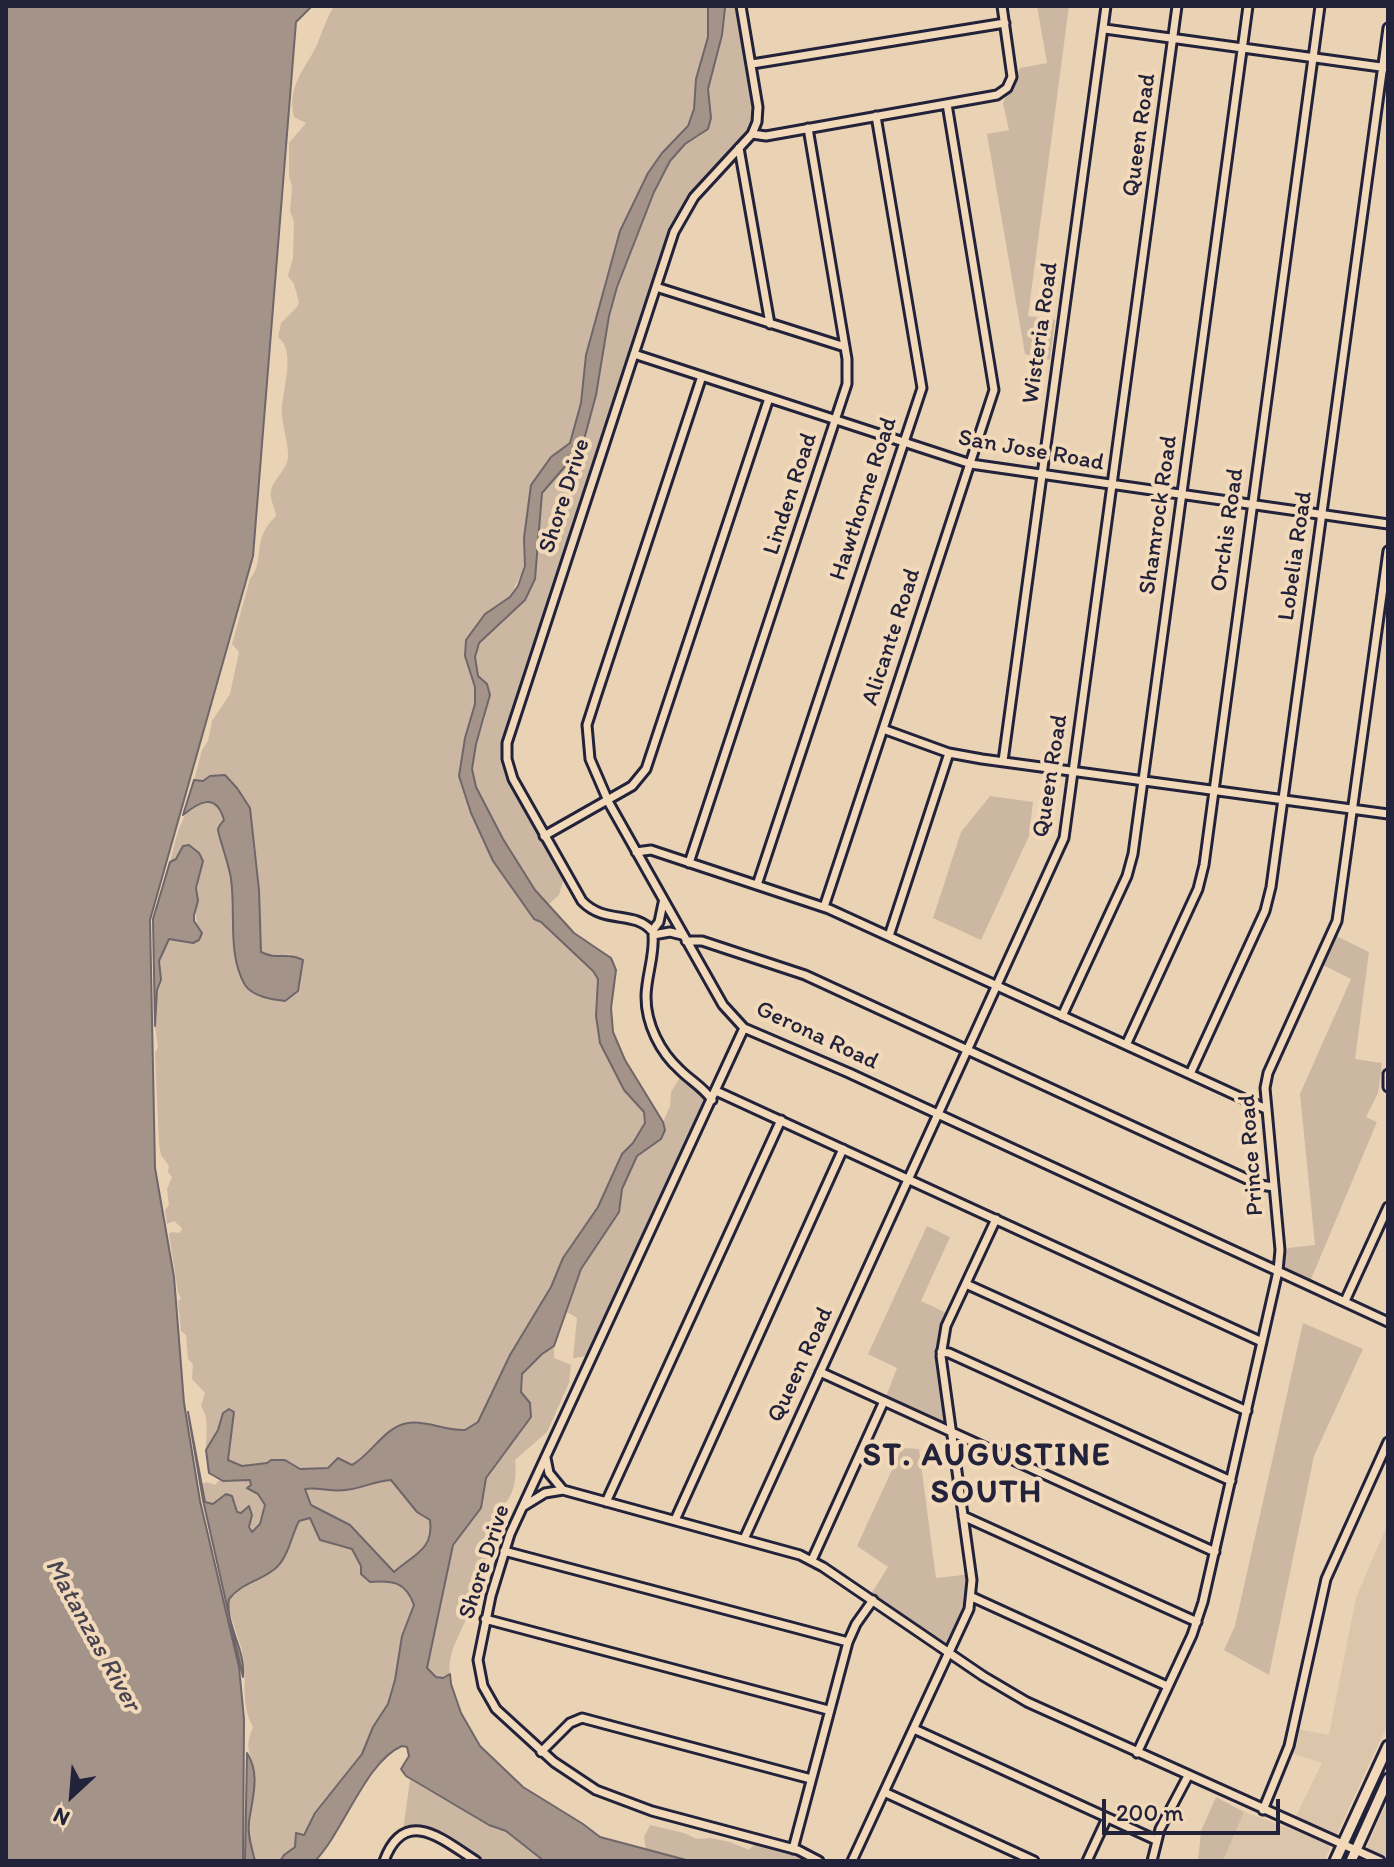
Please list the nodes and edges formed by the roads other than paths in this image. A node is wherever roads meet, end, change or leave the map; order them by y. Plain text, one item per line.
1 (741, 6) edge
2 (1002, 6) edge
3 (1106, 6) edge
4 (1177, 6) edge
5 (1248, 6) edge
6 (1320, 6) edge
7 (1005, 23) junction
8 (1388, 28) edge
9 (1105, 29) junction
10 (1173, 38) junction
11 (1243, 48) junction
12 (1313, 58) junction
13 (752, 64) junction
14 (1386, 68) edge
15 (947, 104) junction
16 (876, 116) junction
17 (808, 128) junction
18 (752, 134) junction
19 (739, 148) junction
20 (656, 287) junction
21 (770, 324) junction
22 (845, 347) junction
23 (634, 354) junction
24 (702, 376) junction
25 (769, 398) junction
26 (836, 420) junction
27 (904, 442) junction
28 (971, 464) junction
29 (1042, 476) junction
30 (1112, 486) junction
31 (1182, 495) junction
32 (1252, 505) junction
33 (1322, 514) junction
34 (1388, 524) edge
35 (1388, 551) edge
36 (883, 729) junction
37 (949, 753) junction
38 (1003, 761) junction
39 (1073, 771) junction
40 (1143, 780) junction
41 (1214, 790) junction
42 (1283, 800) junction
43 (608, 801) junction
44 (1353, 809) junction
45 (1388, 814) edge
46 (544, 836) junction
47 (636, 852) junction
48 (689, 863) junction
49 (757, 885) junction
50 (664, 902) junction
51 (824, 907) junction
52 (889, 936) junction
53 (684, 938) junction
54 (998, 986) junction
55 (1062, 1016) junction
56 (744, 1028) junction
57 (1126, 1045) junction
58 (968, 1050) junction
59 (1190, 1074) junction
60 (1388, 1074) edge
61 (1388, 1087) edge
62 (716, 1091) junction
63 (712, 1100) junction
64 (1266, 1109) junction
65 (938, 1114) junction
66 (781, 1120) junction
67 (843, 1149) junction
68 (909, 1179) junction
69 (1274, 1187) junction
70 (1388, 1207) edge
71 (996, 1219) junction
72 (1278, 1271) junction
73 (966, 1284) junction
74 (1345, 1301) junction
75 (1388, 1322) edge
76 (1262, 1342) junction
77 (941, 1352) junction
78 (820, 1372) junction
79 (884, 1401) junction
80 (1247, 1411) junction
81 (951, 1432) junction
82 (1388, 1442) edge
83 (546, 1458) junction
84 (1231, 1481) junction
85 (563, 1490) junction
86 (606, 1502) junction
87 (522, 1508) junction
88 (963, 1516) junction
89 (675, 1520) junction
90 (744, 1539) junction
91 (504, 1551) junction
92 (1215, 1552) junction
93 (812, 1560) junction
94 (972, 1597) junction
95 (873, 1600) junction
96 (485, 1619) junction
97 (1197, 1622) junction
98 (848, 1642) junction
99 (949, 1652) junction
100 (1167, 1686) junction
101 (828, 1710) junction
102 (914, 1729) junction
103 (1388, 1746) edge
104 (541, 1752) junction
105 (1137, 1753) junction
106 (1188, 1776) junction
107 (811, 1779) junction
108 (1388, 1779) edge
109 (884, 1792) junction
110 (1263, 1810) junction
111 (1107, 1818) junction
112 (1156, 1840) junction
113 (1342, 1845) junction
114 (793, 1849) junction
115 (1356, 1850) junction
116 (1014, 1852) junction
117 (462, 1857) edge
118 (384, 1861) edge
119 (476, 1861) edge
120 (819, 1861) edge
121 (852, 1861) edge
122 (1009, 1861) edge
123 (1034, 1861) edge
124 (1087, 1861) edge
125 (1152, 1861) edge
126 (1335, 1861) edge
127 (1351, 1861) edge
128 (1380, 1861) edge

1 - 13 street
2 - 7 street
3 - 9 street, Wisteria Road
4 - 10 street, Queen Road
5 - 11 street, Shamrock Road
6 - 12 street, Orchis Road
7 - 13 street
7 - 15 street
8 - 14 street, Lobelia Road
9 - 10 street
9 - 29 street, Wisteria Road
10 - 11 street
10 - 30 street, Queen Road
11 - 12 street
11 - 31 street, Shamrock Road
12 - 14 street
12 - 32 street, Orchis Road
13 - 18 street
14 - 33 street, Lobelia Road
15 - 16 street
15 - 28 street, Alicante Road
16 - 17 street
16 - 27 street, Hawthorne Road
17 - 18 street
17 - 22 street, Linden Road
18 - 19 street, Shore Drive
19 - 20 street, Shore Drive
19 - 21 street
20 - 21 street
20 - 23 street, Shore Drive
21 - 22 street
22 - 26 street, Linden Road
23 - 24 street, San Jose Road
23 - 46 street, Shore Drive
24 - 25 street, San Jose Road
24 - 43 street, Gerona Road
25 - 26 street, San Jose Road
25 - 43 street
26 - 27 street, San Jose Road
26 - 48 street, Linden Road
27 - 28 street, San Jose Road
27 - 49 street, Hawthorne Road
28 - 29 street, San Jose Road
28 - 36 street, Alicante Road
29 - 30 street, San Jose Road
29 - 38 street, Wisteria Road
30 - 31 street, San Jose Road
30 - 39 street, Queen Road
31 - 32 street, San Jose Road
31 - 40 street, Shamrock Road
32 - 33 street, San Jose Road
32 - 41 street, Orchis Road
33 - 34 street, San Jose Road
33 - 42 street, Lobelia Road
35 - 44 street, Prince Road
36 - 37 street, Alicante Road
36 - 51 street
37 - 38 street, Alicante Road
37 - 52 street
38 - 39 street, Alicante Road
39 - 40 street, Alicante Road
39 - 54 street, Queen Road
40 - 41 street, Alicante Road
40 - 55 street, Shamrock Road
41 - 42 street, Alicante Road
41 - 57 street, Orchis Road
42 - 44 street, Alicante Road
42 - 59 street, Lobelia Road
43 - 46 street
43 - 47 street, Gerona Road
44 - 45 street, Alicante Road
44 - 64 street, Prince Road
46 - 50 street, Shore Drive
47 - 48 street
47 - 50 street, Gerona Road
48 - 49 street
49 - 51 street
50 - 53 street, Gerona Road
51 - 52 street
52 - 54 street
53 - 56 street, Gerona Road
53 - 58 street
53 - 63 street
54 - 55 street
54 - 58 street, Queen Road
55 - 57 street
56 - 62 street, Shore Drive
56 - 65 street, Gerona Road
57 - 59 street
58 - 65 street, Queen Road
58 - 69 street
59 - 64 street
60 - 61 street
62 - 63 street, Shore Drive
62 - 66 street
63 - 83 street, Shore Drive
64 - 69 street, Prince Road
65 - 68 street, Queen Road
65 - 72 street, Gerona Road
66 - 67 street
66 - 86 street
67 - 68 street
67 - 89 street
68 - 71 street
68 - 78 street, Queen Road
69 - 72 street, Prince Road
70 - 74 street
71 - 73 street
71 - 76 street
72 - 74 street, Gerona Road
72 - 76 street, Prince Road
73 - 77 street
73 - 80 street
74 - 75 street, Gerona Road
76 - 80 street, Prince Road
77 - 81 street
77 - 84 street
78 - 79 street
78 - 90 street, Queen Road
79 - 81 street
79 - 93 street
80 - 84 street, Prince Road
81 - 88 street
81 - 92 street
82 - 110 street
83 - 85 street
83 - 87 street, Shore Drive
84 - 92 street, Prince Road
85 - 86 street
85 - 87 street
86 - 89 street
87 - 91 street, Shore Drive
88 - 94 street
88 - 97 street
89 - 90 street
90 - 93 street
91 - 96 street, Shore Drive
91 - 98 street
92 - 97 street, Prince Road
93 - 95 street
94 - 99 street
94 - 100 street
95 - 98 street
95 - 99 street
96 - 101 street
96 - 104 street, Shore Drive
97 - 100 street, Prince Road
98 - 101 street
99 - 102 street
99 - 105 street
100 - 105 street, Prince Road
101 - 107 street
102 - 109 street
102 - 111 street
103 - 113 main road
104 - 107 street
104 - 114 street, Shore Drive
105 - 106 street
106 - 110 street
106 - 112 street
107 - 114 street
108 - 115 main road
109 - 116 street
109 - 121 street
110 - 113 street
111 - 112 street
111 - 124 street
112 - 125 street
113 - 115 street
113 - 126 main road
114 - 120 street, Shore Drive
115 - 127 main road
115 - 128 street
116 - 122 street
116 - 123 street
117 - 118 street
117 - 119 street

